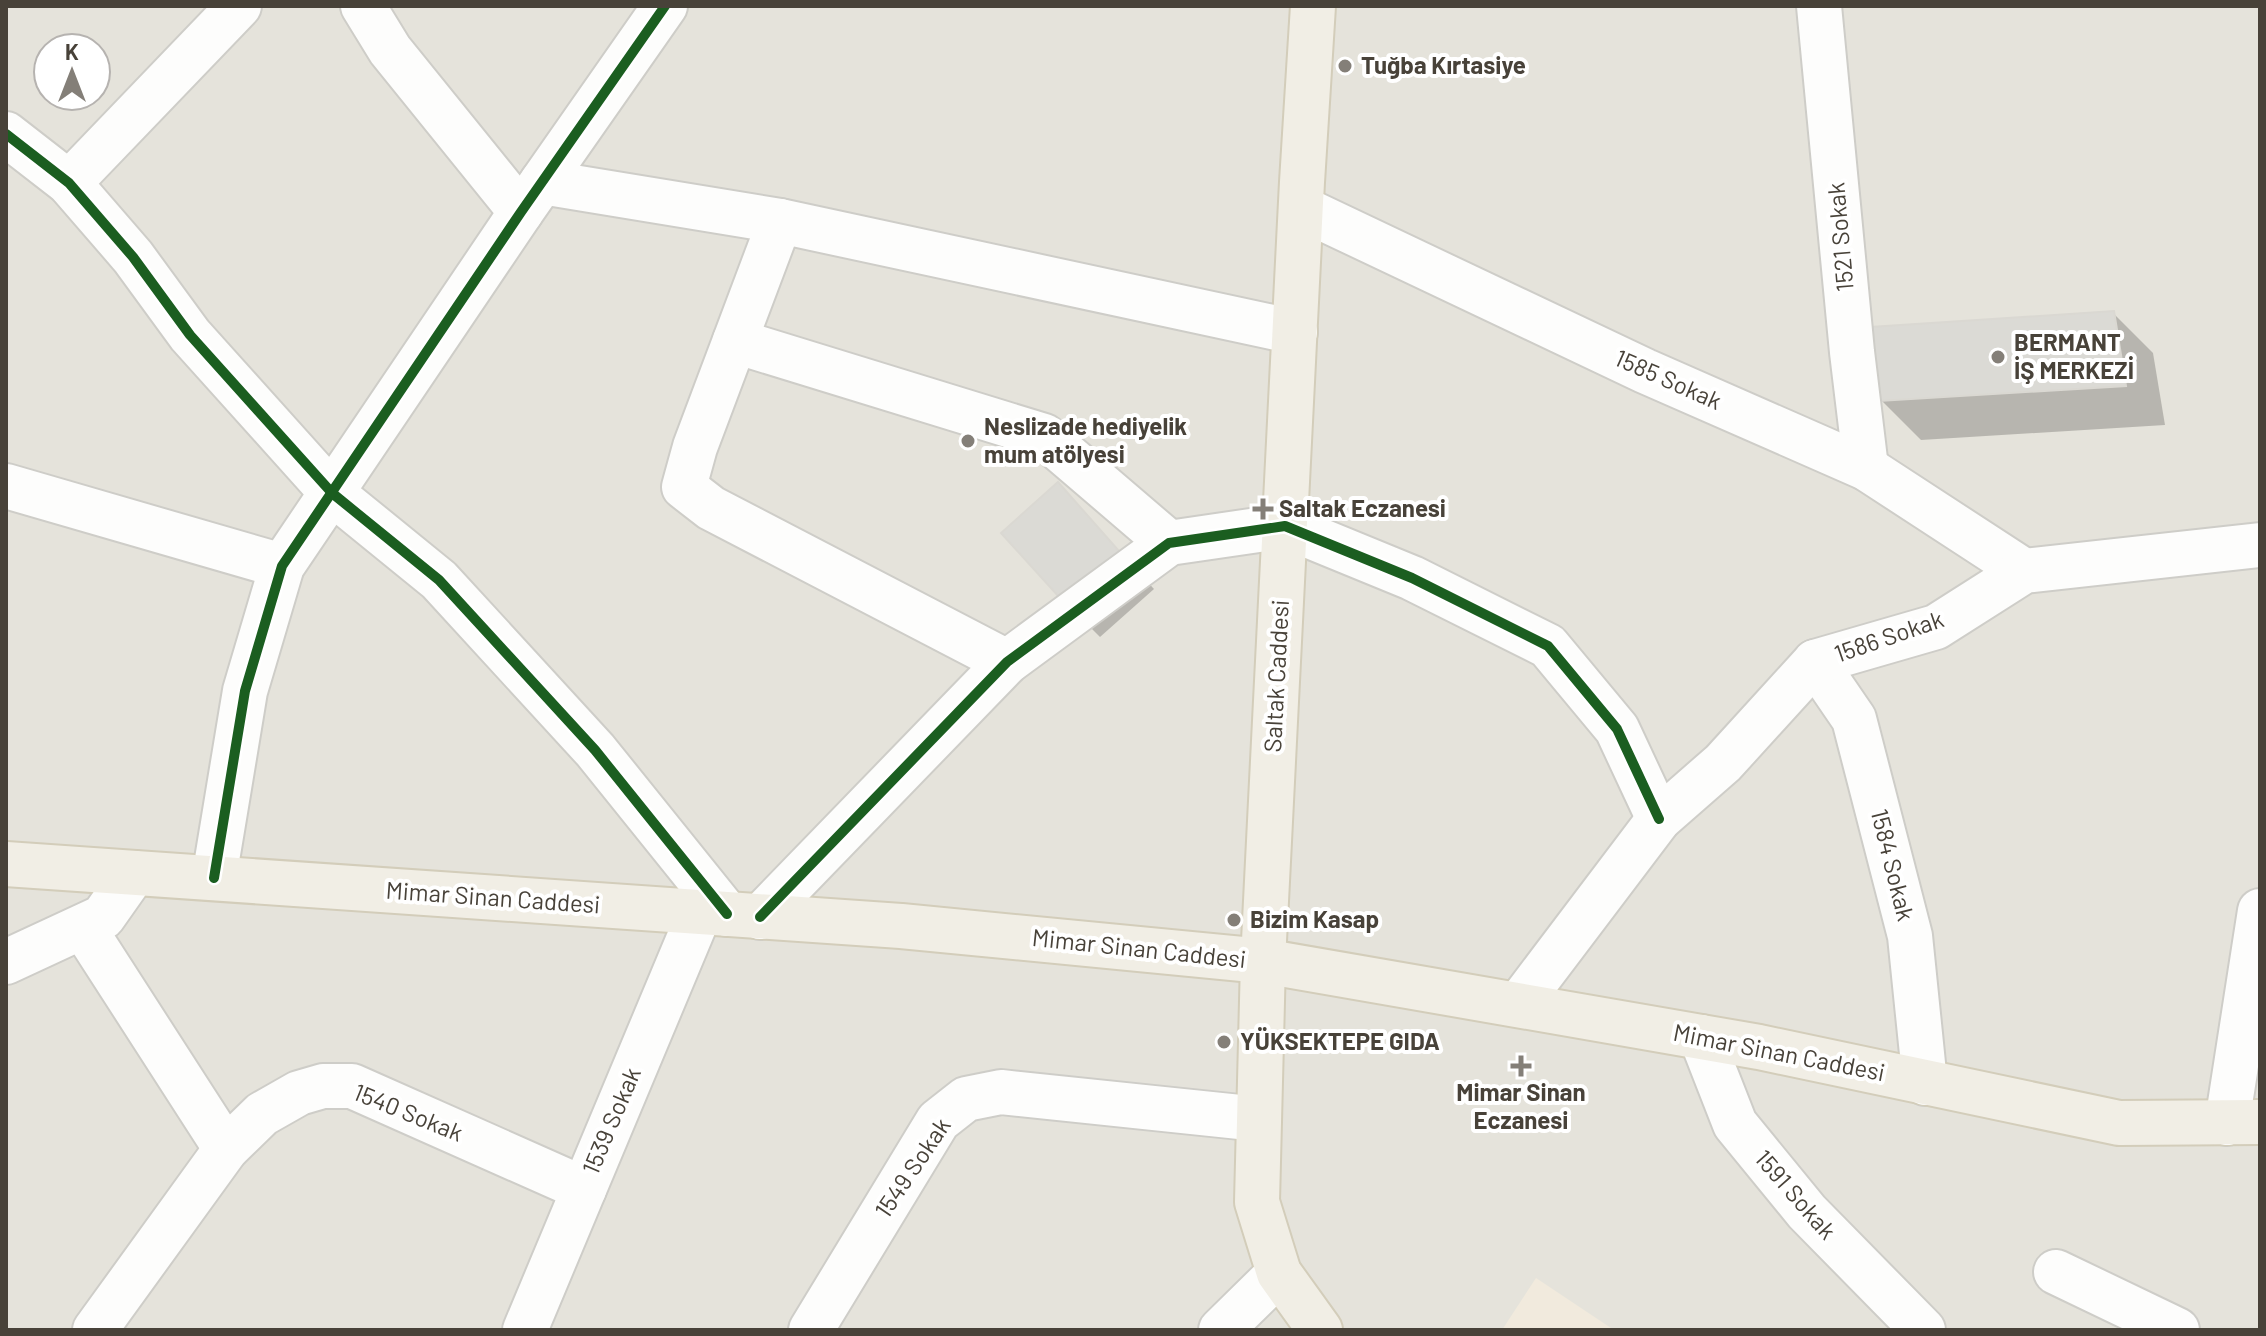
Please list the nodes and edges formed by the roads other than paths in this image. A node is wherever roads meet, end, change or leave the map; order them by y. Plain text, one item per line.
1 (239, 6) edge
2 (363, 6) edge
3 (665, 6) edge
4 (1313, 6) edge
5 (1819, 6) edge
6 (6, 134) edge
7 (69, 183) junction
8 (531, 197) junction
9 (1301, 208) junction
10 (780, 221) junction
11 (1295, 332) junction
12 (735, 341) junction
13 (1866, 468) junction
14 (6, 486) edge
15 (332, 493) junction
16 (1285, 526) junction
17 (1169, 543) junction
18 (2260, 545) edge
19 (282, 566) junction
20 (2024, 571) junction
21 (1007, 662) junction
22 (1815, 662) junction
23 (1659, 819) junction
24 (6, 864) edge
25 (134, 873) junction
26 (214, 878) junction
27 (2260, 911) edge
28 (729, 914) junction
29 (83, 927) junction
30 (1263, 961) junction
31 (6, 962) edge
32 (1519, 1004) junction
33 (1701, 1037) junction
34 (1925, 1083) junction
35 (1259, 1119) junction
36 (2243, 1122) edge
37 (226, 1149) junction
38 (584, 1189) junction
39 (2056, 1272) dead end
40 (1279, 1273) junction
41 (95, 1330) edge
42 (525, 1330) edge
43 (811, 1330) edge
44 (1221, 1330) edge
45 (1320, 1330) edge
46 (1923, 1330) edge
47 (2177, 1330) edge

1 - 7 street
2 - 8 street
3 - 8 street
4 - 9 main road, Saltak Caddesi
5 - 13 street, 1521 Sokak
6 - 7 street
7 - 15 street
8 - 10 street
8 - 15 street
9 - 11 main road, Saltak Caddesi
9 - 13 street, 1585 Sokak
10 - 11 street
10 - 12 street
11 - 16 main road, Saltak Caddesi
12 - 17 street
12 - 21 street
13 - 20 street, 1585 Sokak
14 - 19 street
15 - 19 street
15 - 28 street
16 - 17 street
16 - 23 street
16 - 30 main road, Saltak Caddesi
17 - 21 street
18 - 20 street, 1586 Sokak
19 - 26 street
20 - 22 street, 1586 Sokak
21 - 28 street
22 - 23 street, 1586 Sokak
22 - 34 street, 1584 Sokak
23 - 32 street, 1586 Sokak
24 - 25 main road, Mimar Sinan Caddesi
25 - 26 main road, Mimar Sinan Caddesi
25 - 29 street
26 - 28 main road, Mimar Sinan Caddesi
27 - 36 street
28 - 30 main road, Mimar Sinan Caddesi
28 - 38 street, 1539 Sokak
29 - 31 street
29 - 37 street
30 - 32 main road, Mimar Sinan Caddesi
30 - 35 main road, Saltak Caddesi
32 - 33 main road, Mimar Sinan Caddesi
33 - 34 main road, Mimar Sinan Caddesi
33 - 46 street, 1591 Sokak
34 - 36 main road, Mimar Sinan Caddesi
35 - 40 main road, Saltak Caddesi
35 - 43 street, 1549 Sokak
37 - 38 street, 1540 Sokak
37 - 41 street, 1540 Sokak
38 - 42 street, 1539 Sokak
39 - 47 street
40 - 44 street
40 - 45 main road, Saltak Caddesi

